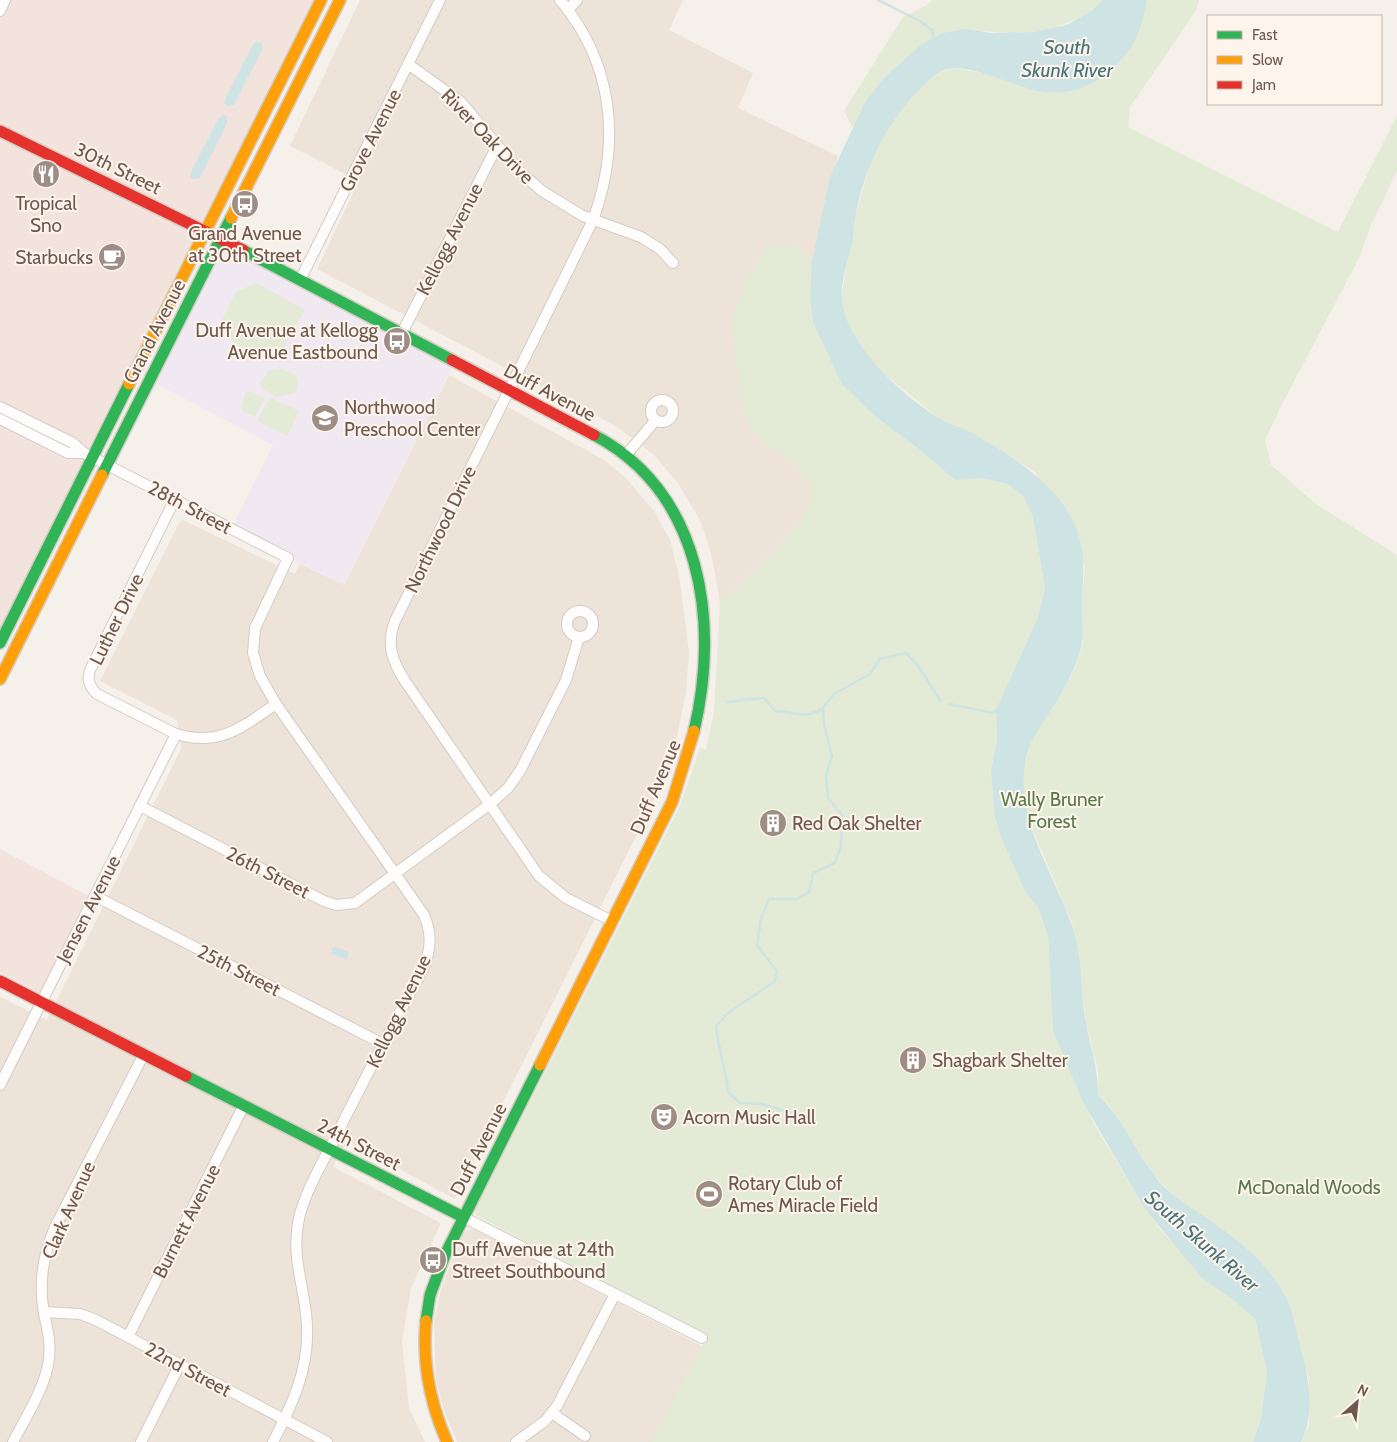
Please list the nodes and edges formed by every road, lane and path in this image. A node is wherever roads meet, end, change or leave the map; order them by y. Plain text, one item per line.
1 (5, 0) edge
2 (321, 0) edge
3 (340, 0) edge
4 (440, 0) edge
5 (560, 0) edge
6 (577, 0) edge
7 (568, 10) junction
8 (0, 11) edge
9 (408, 64) junction
10 (0, 131) edge
11 (497, 146) junction
12 (593, 220) junction
13 (207, 231) junction
14 (221, 238) junction
15 (673, 263) dead end
16 (300, 280) junction
17 (402, 333) junction
18 (508, 390) junction
19 (0, 407) edge
20 (0, 419) edge
21 (655, 421) dead end
22 (88, 455) junction
23 (626, 455) junction
24 (107, 464) junction
25 (175, 499) junction
26 (288, 558) joint
27 (579, 637) dead end
28 (0, 643) edge
29 (0, 679) edge
30 (276, 704) junction
31 (176, 734) junction
32 (490, 804) junction
33 (140, 806) junction
34 (395, 875) junction
35 (95, 896) junction
36 (612, 921) junction
37 (0, 981) edge
38 (41, 1002) junction
39 (383, 1044) junction
40 (144, 1054) junction
41 (0, 1085) edge
42 (244, 1106) junction
43 (330, 1149) junction
44 (463, 1217) junction
45 (615, 1294) junction
46 (44, 1312) junction
47 (128, 1337) junction
48 (702, 1338) dead end
49 (180, 1364) junction
50 (552, 1413) junction
51 (284, 1420) junction
52 (19, 1431) junction
53 (585, 1436) dead end
54 (9, 1442) edge
55 (13, 1442) edge
56 (141, 1442) edge
57 (273, 1442) edge
58 (327, 1442) edge
59 (447, 1442) edge
60 (516, 1442) edge

1 - 8 street
2 - 13 main road, Grand Avenue
3 - 14 main road, Grand Avenue
4 - 9 street, Grove Avenue
5 - 7 street, Northwood Drive
6 - 7 street
7 - 12 street, Northwood Drive
9 - 11 street, River Oak Drive
9 - 16 street, Grove Avenue
10 - 13 main road, 30th Street
11 - 12 street, River Oak Drive
11 - 17 street, Kellogg Avenue
12 - 15 street, River Oak Drive
12 - 18 street, Northwood Drive
13 - 14 main road, 30th Street
13 - 22 main road, Grand Avenue
14 - 16 main road, Duff Avenue
14 - 24 main road, Grand Avenue
16 - 17 main road, Duff Avenue
17 - 18 main road, Duff Avenue
18 - 23 main road, Duff Avenue
18 - 32 street, Northwood Drive
19 - 22 street
20 - 22 street
21 - 23 street
22 - 24 street, 28th Street
22 - 28 main road, Grand Avenue
23 - 36 main road, Duff Avenue
24 - 25 street, 28th Street
24 - 29 main road, Grand Avenue
25 - 26 street, 28th Street
25 - 31 street, Luther Drive
26 - 30 street, Kellogg Avenue
27 - 32 street, 26th Street
30 - 31 street, Luther Drive
30 - 34 street, Kellogg Avenue
31 - 33 street, Jensen Avenue
32 - 34 street, 26th Street
32 - 36 street, Northwood Drive
33 - 34 street, 26th Street
33 - 35 street, Jensen Avenue
34 - 39 street, Kellogg Avenue
35 - 38 street, Jensen Avenue
35 - 39 street, 25th Street
36 - 44 main road, Duff Avenue
37 - 38 main road, 24th Street
38 - 40 main road, 24th Street
38 - 41 street, Jensen Avenue
39 - 43 street, Kellogg Avenue
40 - 42 main road, 24th Street
40 - 46 street, Clark Avenue
42 - 43 main road, 24th Street
42 - 47 street, Burnett Avenue
43 - 44 main road, 24th Street
43 - 51 street, Kellogg Avenue
44 - 45 street, 24th Street
44 - 59 main road, Duff Avenue
45 - 48 street, 24th Street
45 - 50 street
46 - 47 street, 22nd Street
46 - 52 street, Clark Avenue
47 - 49 street, 22nd Street
49 - 51 street, 22nd Street
49 - 56 street
50 - 53 street
50 - 60 street
51 - 57 street, Kellogg Avenue
51 - 58 street, 22nd Street
52 - 54 street, Clark Avenue
52 - 55 street, Clark Avenue

